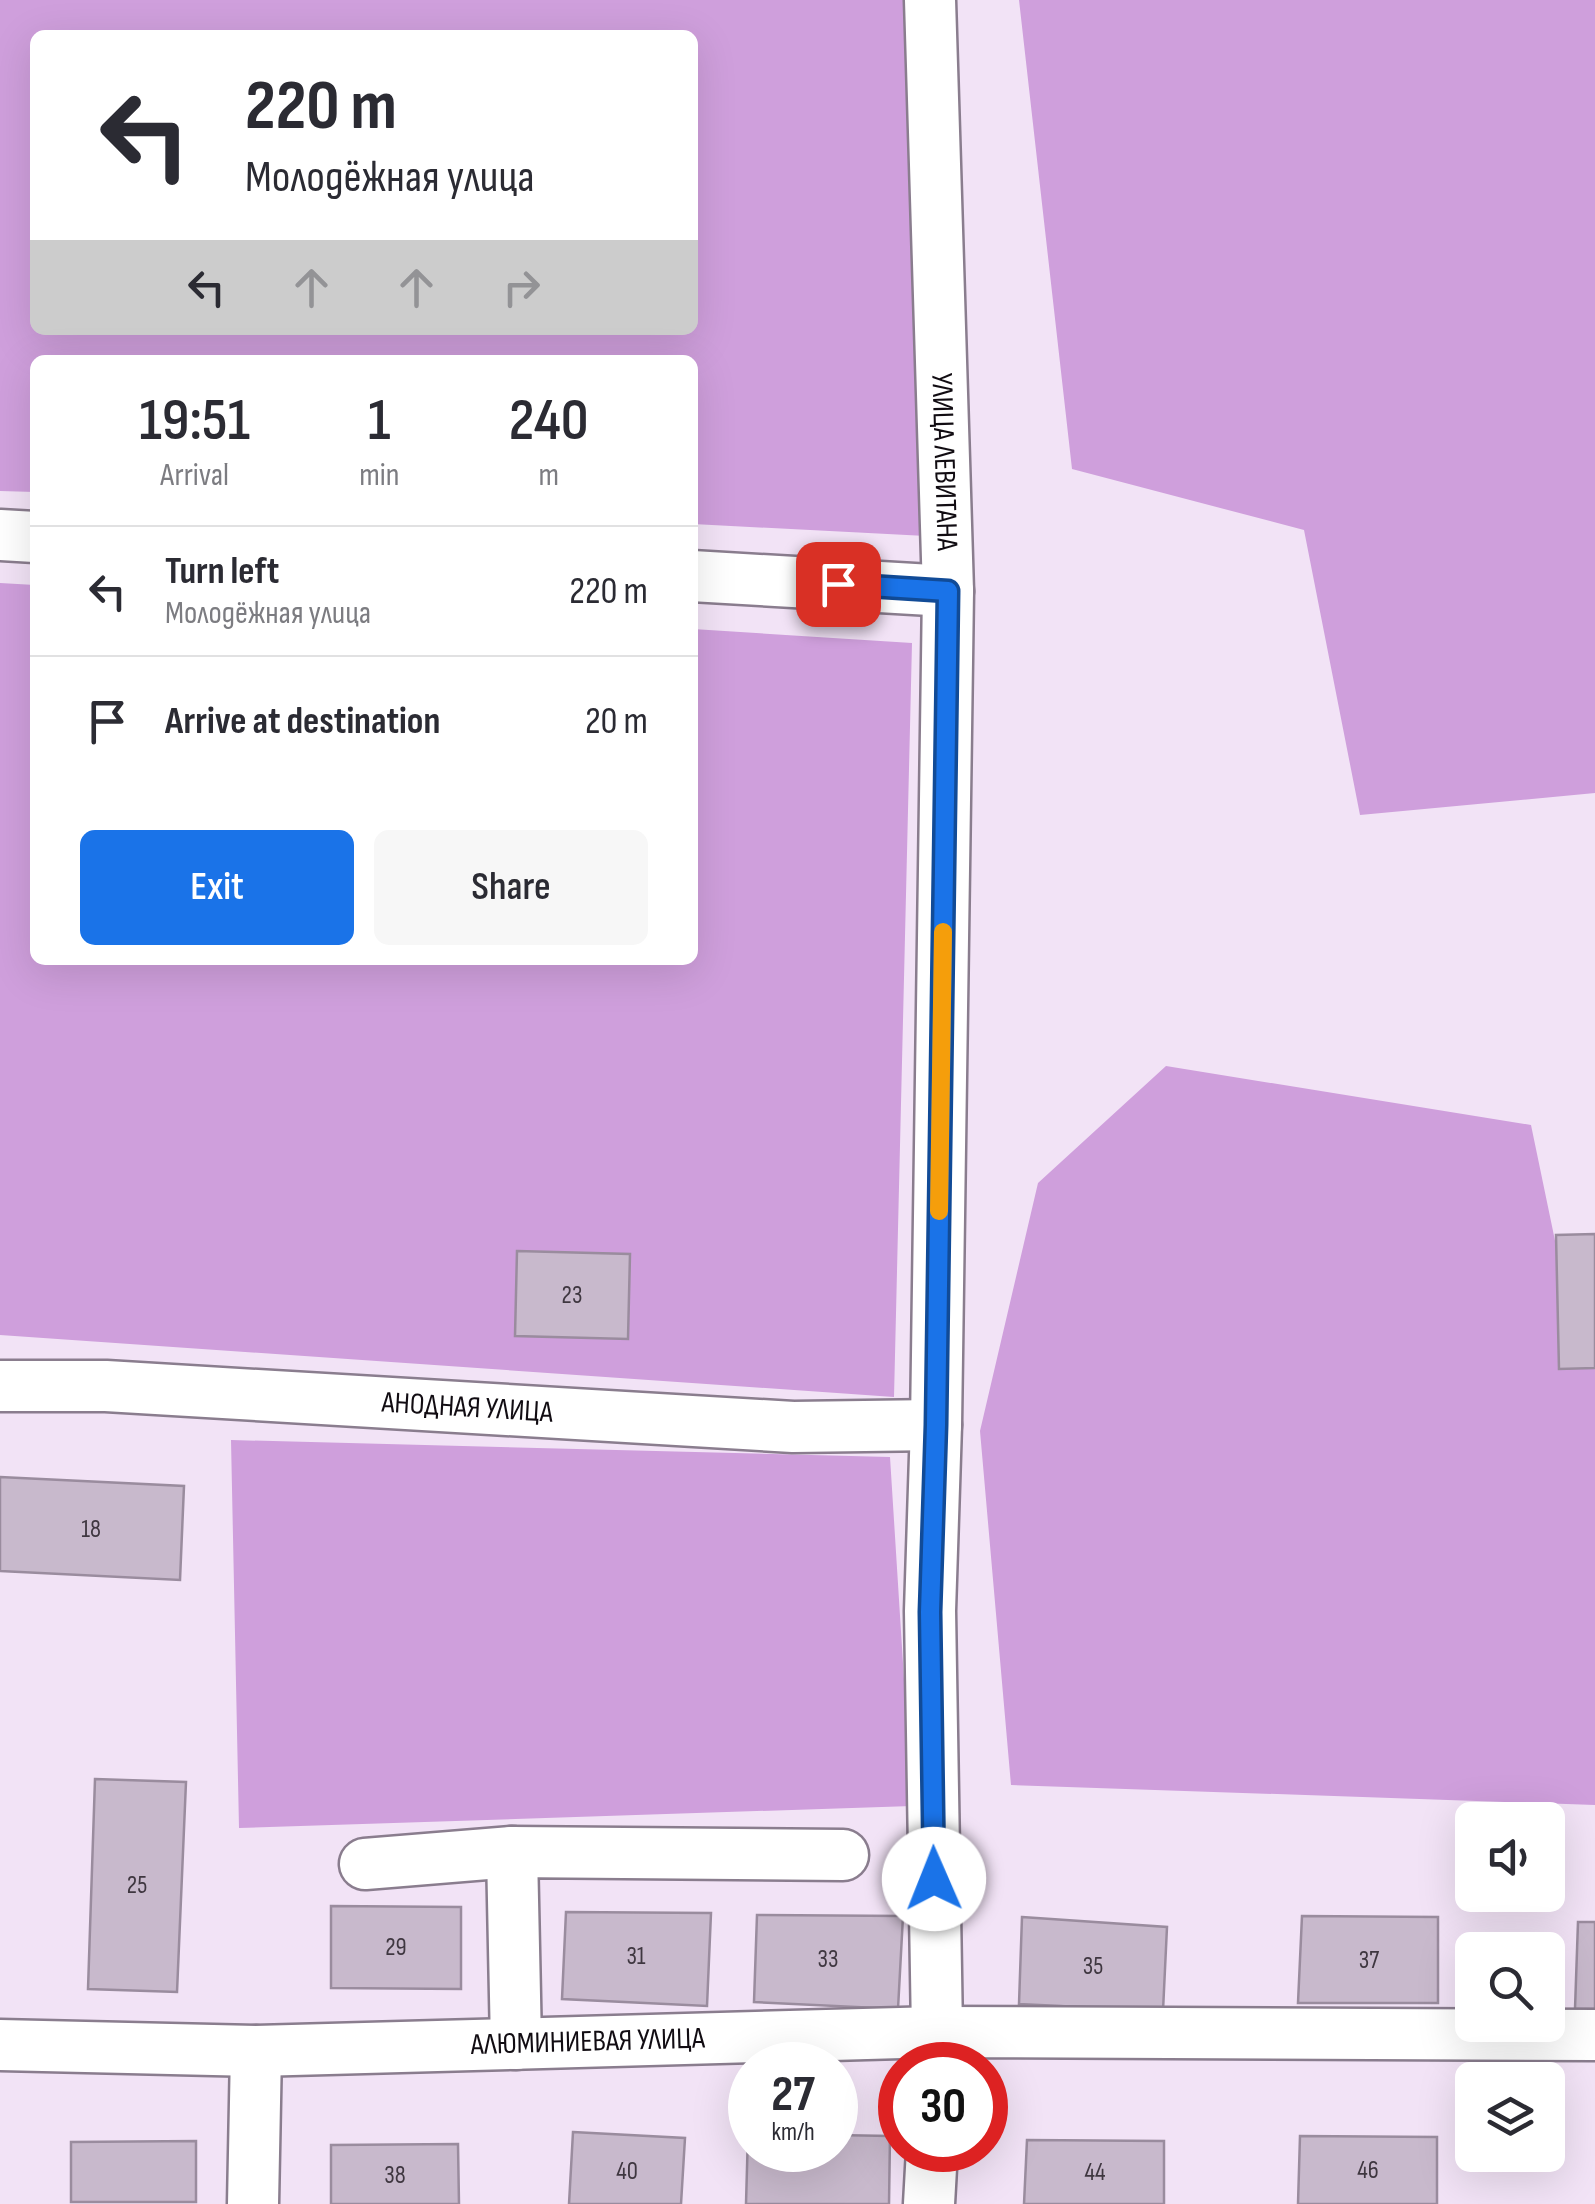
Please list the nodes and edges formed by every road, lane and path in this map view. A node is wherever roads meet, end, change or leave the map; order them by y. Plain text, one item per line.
1 (930, 0) edge
2 (0, 536) edge
3 (30, 538) edge
4 (698, 576) edge
5 (948, 591) junction
6 (0, 1386) edge
7 (936, 1425) junction
8 (512, 1852) junction
9 (844, 1855) dead end
10 (365, 1864) dead end
11 (1595, 2035) edge
12 (936, 2042) edge
13 (516, 2044) junction
14 (0, 2045) edge
15 (878, 2047) edge
16 (1008, 2047) edge
17 (256, 2051) junction
18 (931, 2172) edge
19 (253, 2204) edge
20 (930, 2204) edge

1 - 5 street, УЛИЦА ЛЕВИТАНА
2 - 3 street
4 - 5 street
5 - 7 street, УЛИЦА ЛЕВИТАНА
6 - 7 street, АНОДНАЯ УЛИЦА
7 - 12 street, УЛИЦА ЛЕВИТАНА
8 - 9 street
8 - 10 street
8 - 13 street
11 - 16 street, АЛЮМИНИЕВАЯ УЛИЦА
13 - 15 street, АЛЮМИНИЕВАЯ УЛИЦА
13 - 17 street, АЛЮМИНИЕВАЯ УЛИЦА
14 - 17 street, АЛЮМИНИЕВАЯ УЛИЦА
17 - 19 street
18 - 20 street

